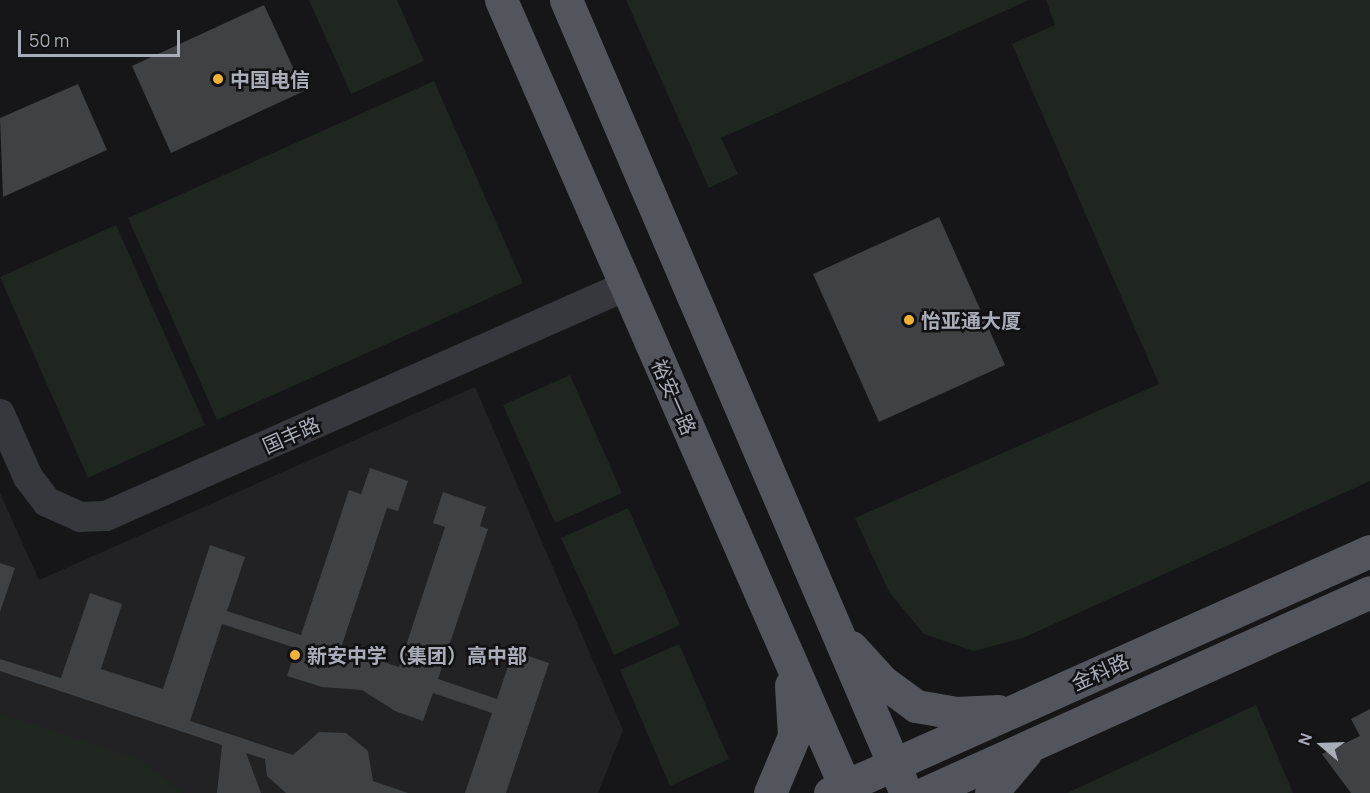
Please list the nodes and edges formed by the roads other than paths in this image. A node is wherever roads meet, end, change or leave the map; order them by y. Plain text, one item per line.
1 (501, 0) edge
2 (566, 0) edge
3 (626, 286) junction
4 (0, 414) edge
5 (1370, 551) edge
6 (1370, 592) edge
7 (830, 622) junction
8 (784, 651) junction
9 (1020, 708) junction
10 (1032, 745) junction
11 (900, 779) edge
12 (841, 791) edge
13 (770, 793) edge
14 (925, 793) edge
15 (991, 793) edge

1 - 3 main road, 裕安一路
2 - 7 main road
3 - 4 street, 国丰路
3 - 8 main road, 裕安一路
5 - 9 main road, 金科路
6 - 10 main road, 金科路
7 - 9 main road
7 - 11 main road
8 - 12 main road, 裕安一路
8 - 13 main road
9 - 11 main road, 金科路
10 - 14 main road, 金科路
10 - 15 main road
11 - 12 main road, 金科路

